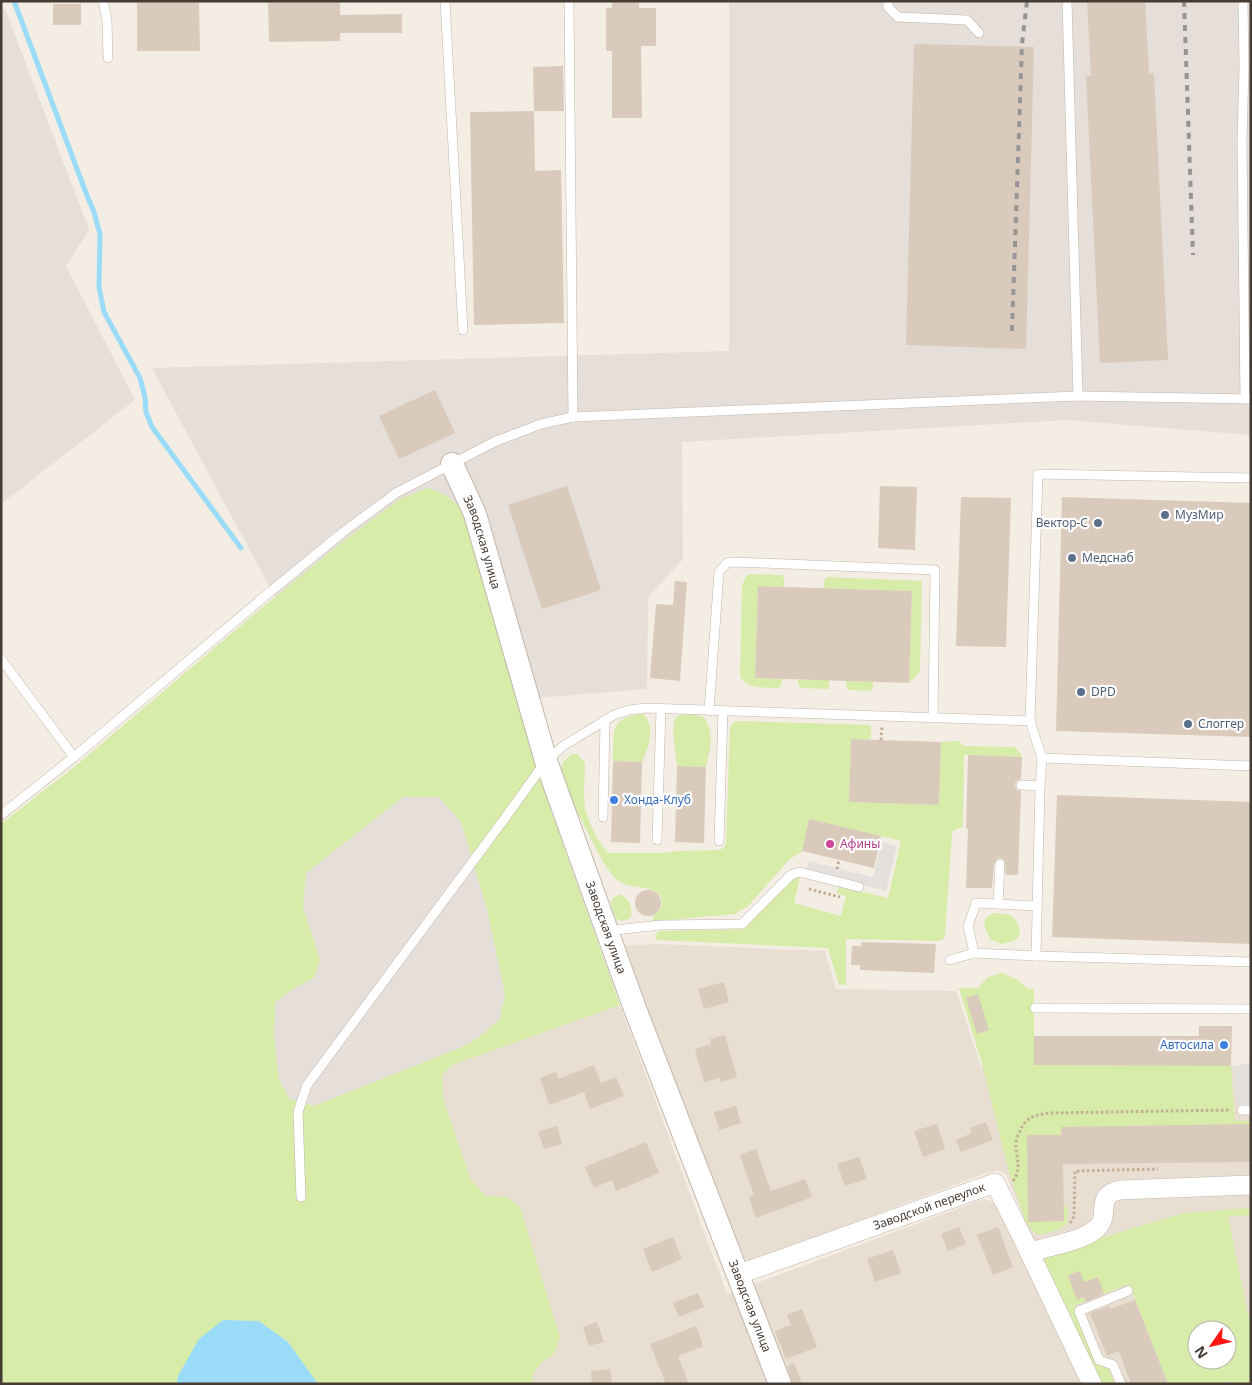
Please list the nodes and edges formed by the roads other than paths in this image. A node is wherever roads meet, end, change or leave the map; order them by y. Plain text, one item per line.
1 (103, 1) edge
2 (445, 1) edge
3 (569, 1) edge
4 (888, 1) edge
5 (1067, 1) edge
6 (1243, 1) edge
7 (979, 33) dead end
8 (108, 58) dead end
9 (1247, 68) edge
10 (1246, 141) edge
11 (462, 330) dead end
12 (1078, 396) junction
13 (1248, 399) edge
14 (573, 417) junction
15 (452, 464) junction
16 (1251, 478) edge
17 (1, 659) edge
18 (661, 709) junction
19 (709, 710) junction
20 (723, 711) junction
21 (933, 718) junction
22 (605, 720) junction
23 (1030, 721) junction
24 (74, 757) junction
25 (1042, 758) junction
26 (546, 761) junction
27 (1251, 766) edge
28 (1021, 785) dead end
29 (1040, 786) junction
30 (1, 815) edge
31 (603, 817) dead end
32 (657, 840) dead end
33 (719, 841) dead end
34 (1000, 864) dead end
35 (859, 887) dead end
36 (998, 904) junction
37 (1037, 906) junction
38 (607, 932) junction
39 (974, 953) junction
40 (1036, 956) junction
41 (950, 960) dead end
42 (1251, 962) edge
43 (1036, 1008) dead end
44 (1251, 1009) edge
45 (1251, 1185) edge
46 (301, 1197) dead end
47 (1029, 1252) junction
48 (737, 1275) junction
49 (1128, 1291) dead end
50 (1087, 1382) edge
51 (780, 1384) edge
52 (1121, 1384) edge

1 - 8 lane
2 - 11 lane
3 - 14 lane
4 - 7 lane
5 - 12 lane
6 - 9 lane
9 - 10 lane
10 - 13 lane
12 - 13 lane
12 - 14 lane
14 - 15 lane
15 - 24 lane
15 - 26 street, Заводская улица
16 - 23 lane
17 - 24 lane
18 - 19 lane
18 - 22 lane
18 - 32 lane
19 - 20 lane
19 - 21 lane
20 - 21 lane
20 - 33 lane
21 - 23 lane
22 - 26 lane
22 - 31 lane
23 - 25 lane
24 - 30 lane
25 - 27 lane
25 - 29 lane
26 - 38 street, Заводская улица
26 - 46 lane
28 - 29 lane
29 - 37 lane
34 - 36 lane
35 - 38 lane
36 - 37 lane
36 - 39 lane
37 - 40 lane
38 - 48 street, Заводская улица
39 - 40 lane
39 - 41 lane
40 - 42 lane
43 - 44 lane
45 - 47 street
47 - 48 street, Заводской переулок
47 - 50 street, Заводской переулок
48 - 51 street, Заводская улица
49 - 52 lane

